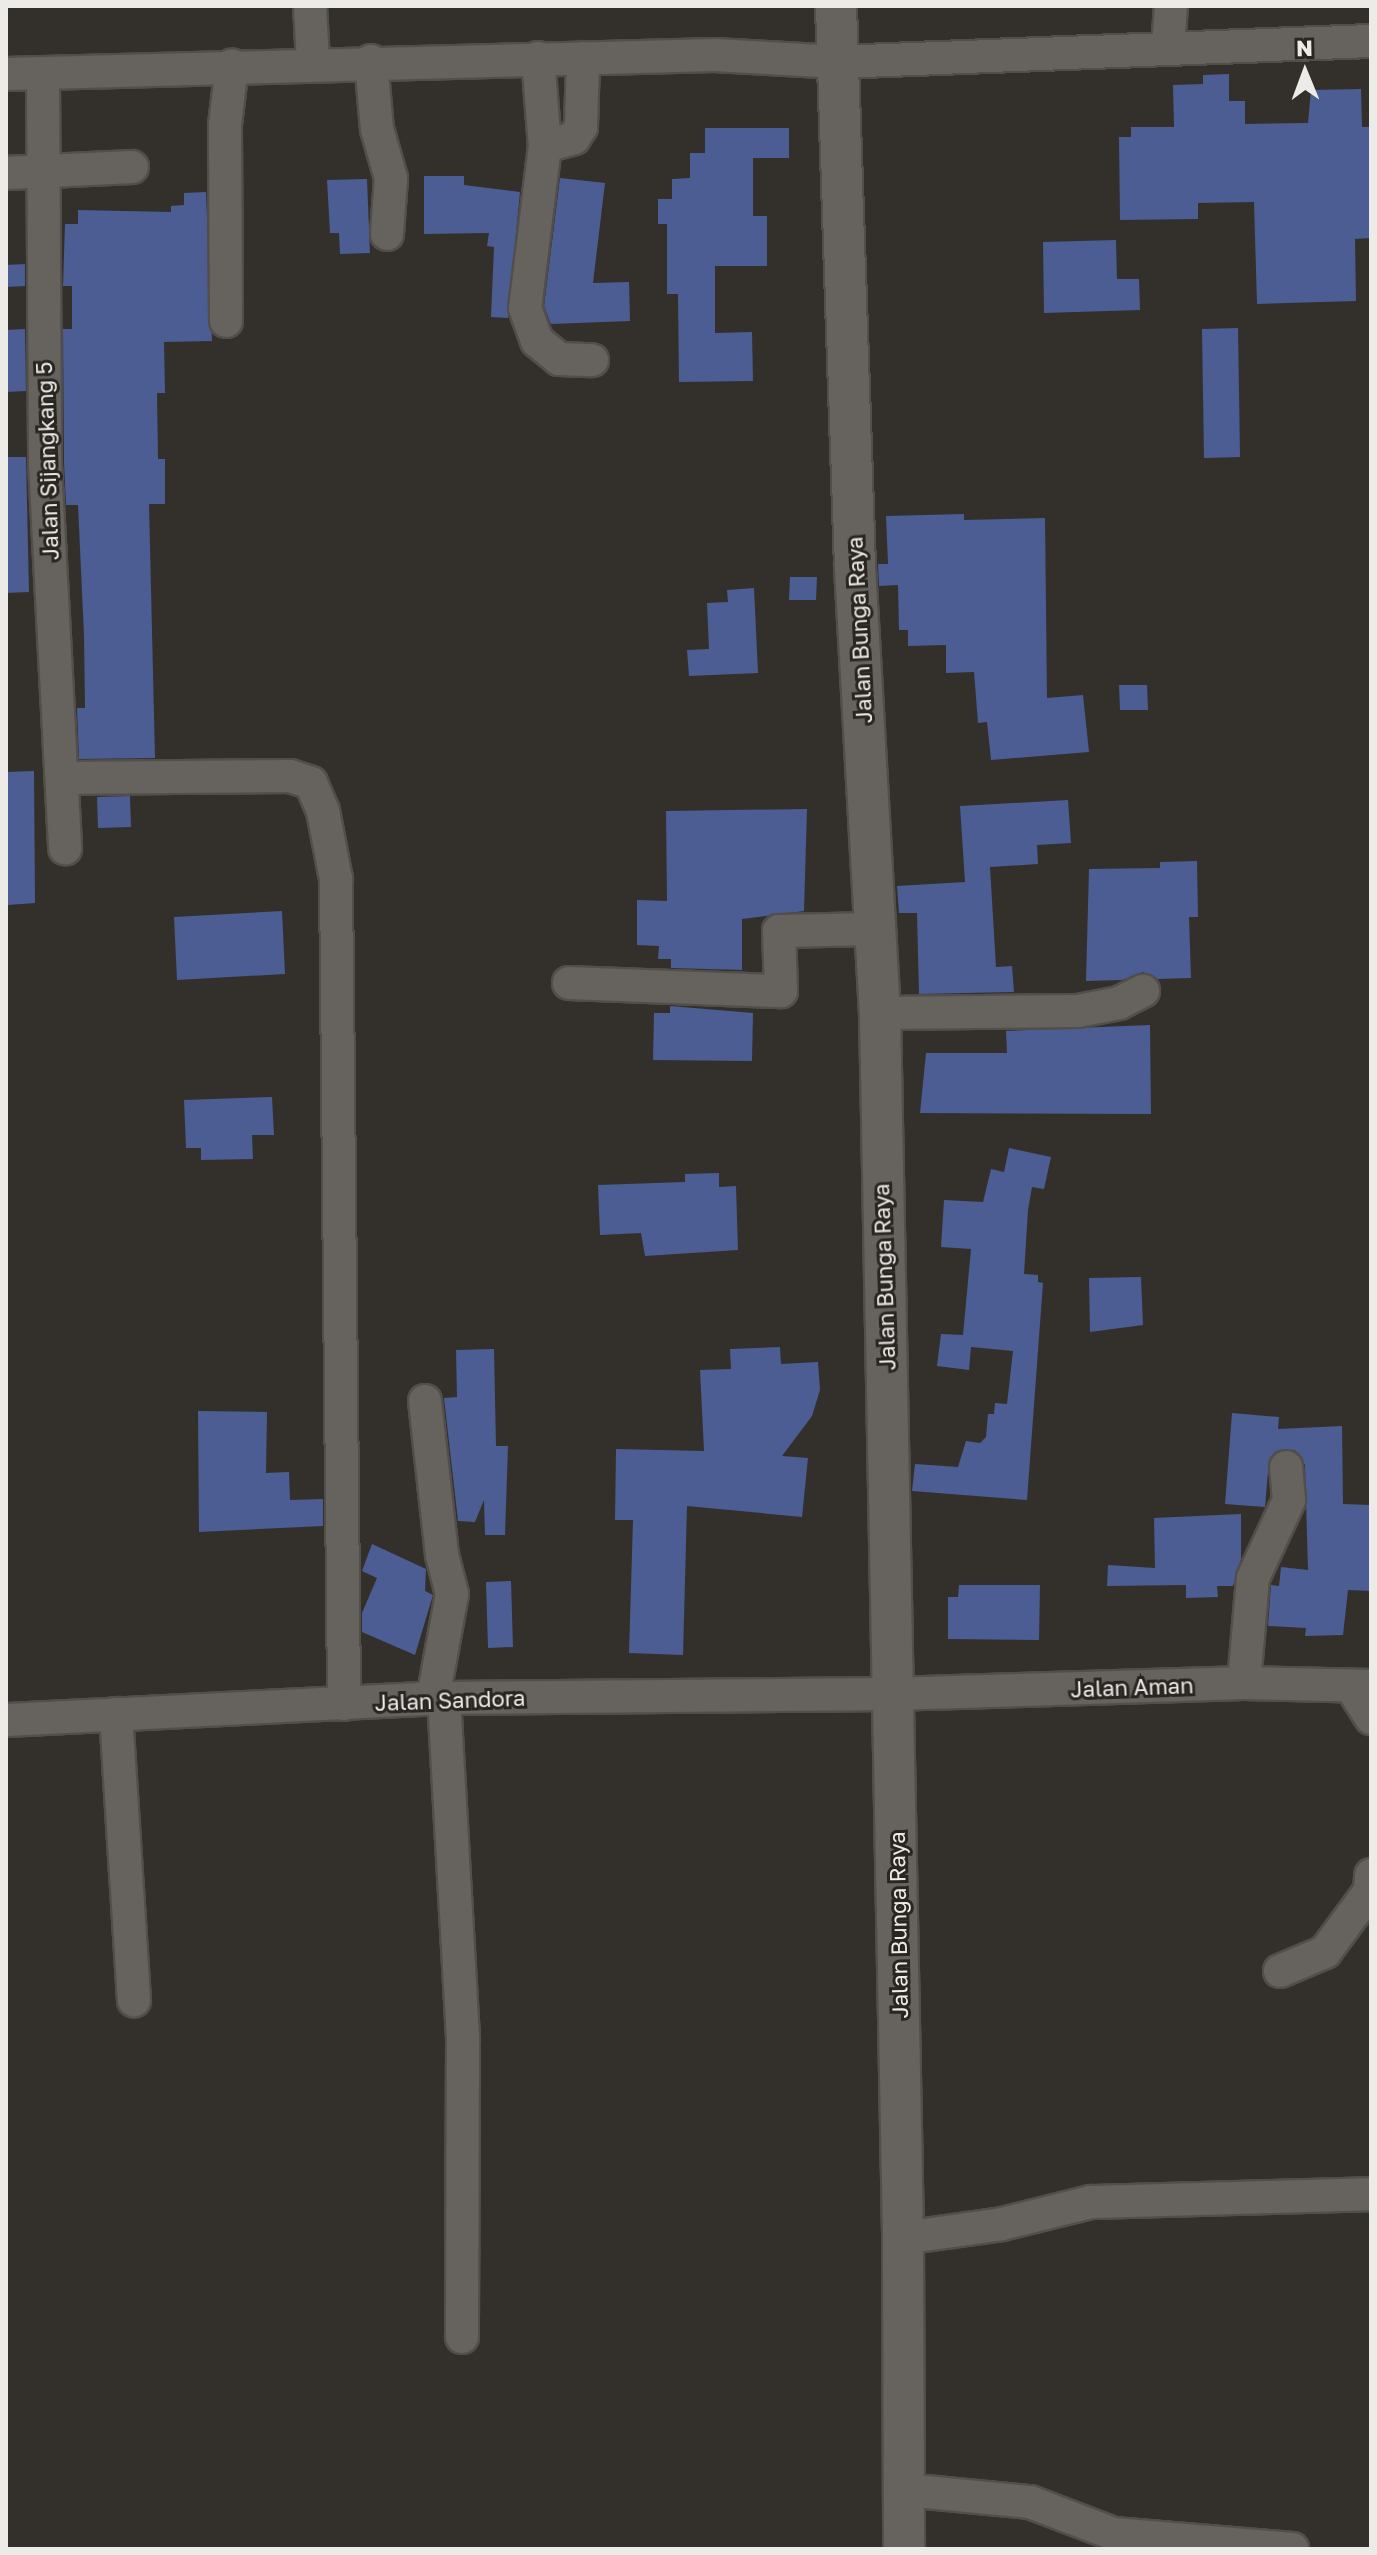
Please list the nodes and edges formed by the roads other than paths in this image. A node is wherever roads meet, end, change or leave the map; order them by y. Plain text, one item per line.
1 (310, 6) edge
2 (836, 6) edge
3 (1171, 6) edge
4 (1371, 41) edge
5 (1168, 46) junction
6 (538, 58) junction
7 (583, 58) junction
8 (371, 61) junction
9 (313, 62) junction
10 (838, 62) junction
11 (232, 65) junction
12 (43, 73) junction
13 (6, 74) edge
14 (545, 146) junction
15 (132, 167) dead end
16 (41, 172) junction
17 (6, 173) edge
18 (387, 234) dead end
19 (226, 321) dead end
20 (592, 360) dead end
21 (64, 778) junction
22 (65, 848) dead end
23 (876, 929) junction
24 (569, 983) dead end
25 (1143, 991) dead end
26 (880, 1013) junction
27 (425, 1401) dead end
28 (1286, 1467) dead end
29 (1244, 1683) junction
30 (1361, 1686) edge
31 (893, 1694) junction
32 (438, 1698) junction
33 (344, 1704) junction
34 (116, 1714) junction
35 (1371, 1718) edge
36 (6, 1720) edge
37 (1371, 1875) edge
38 (1280, 1971) dead end
39 (134, 2000) dead end
40 (1371, 2194) edge
41 (903, 2238) junction
42 (462, 2337) dead end
43 (905, 2490) junction
44 (904, 2549) edge
45 (1292, 2549) edge

1 - 9 street
2 - 10 street, Jalan Bunga Raya
3 - 5 street
4 - 5 street
5 - 10 street
6 - 7 street
6 - 8 street
6 - 14 street
7 - 10 street
7 - 14 street
8 - 9 street
8 - 18 street
9 - 11 street
10 - 23 street, Jalan Bunga Raya
11 - 12 street
11 - 19 street
12 - 13 street
12 - 16 street, Jalan Sijangkang 5
14 - 20 street
15 - 16 street
16 - 17 street
16 - 21 street, Jalan Sijangkang 5
21 - 22 street, Jalan Sijangkang 5
21 - 33 street
23 - 24 street
23 - 26 street, Jalan Bunga Raya
25 - 26 street
26 - 31 street, Jalan Bunga Raya
27 - 32 street
28 - 29 street
29 - 30 street, Jalan Aman
29 - 31 street, Jalan Aman
30 - 35 street
31 - 32 street, Jalan Sandora
31 - 41 street, Jalan Bunga Raya
32 - 33 street, Jalan Sandora
32 - 42 street
33 - 34 street, Jalan Sandora
34 - 36 street, Jalan Sandora
34 - 39 street
37 - 38 street
40 - 41 street
41 - 43 street, Jalan Bunga Raya
43 - 44 street, Jalan Bunga Raya
43 - 45 street

